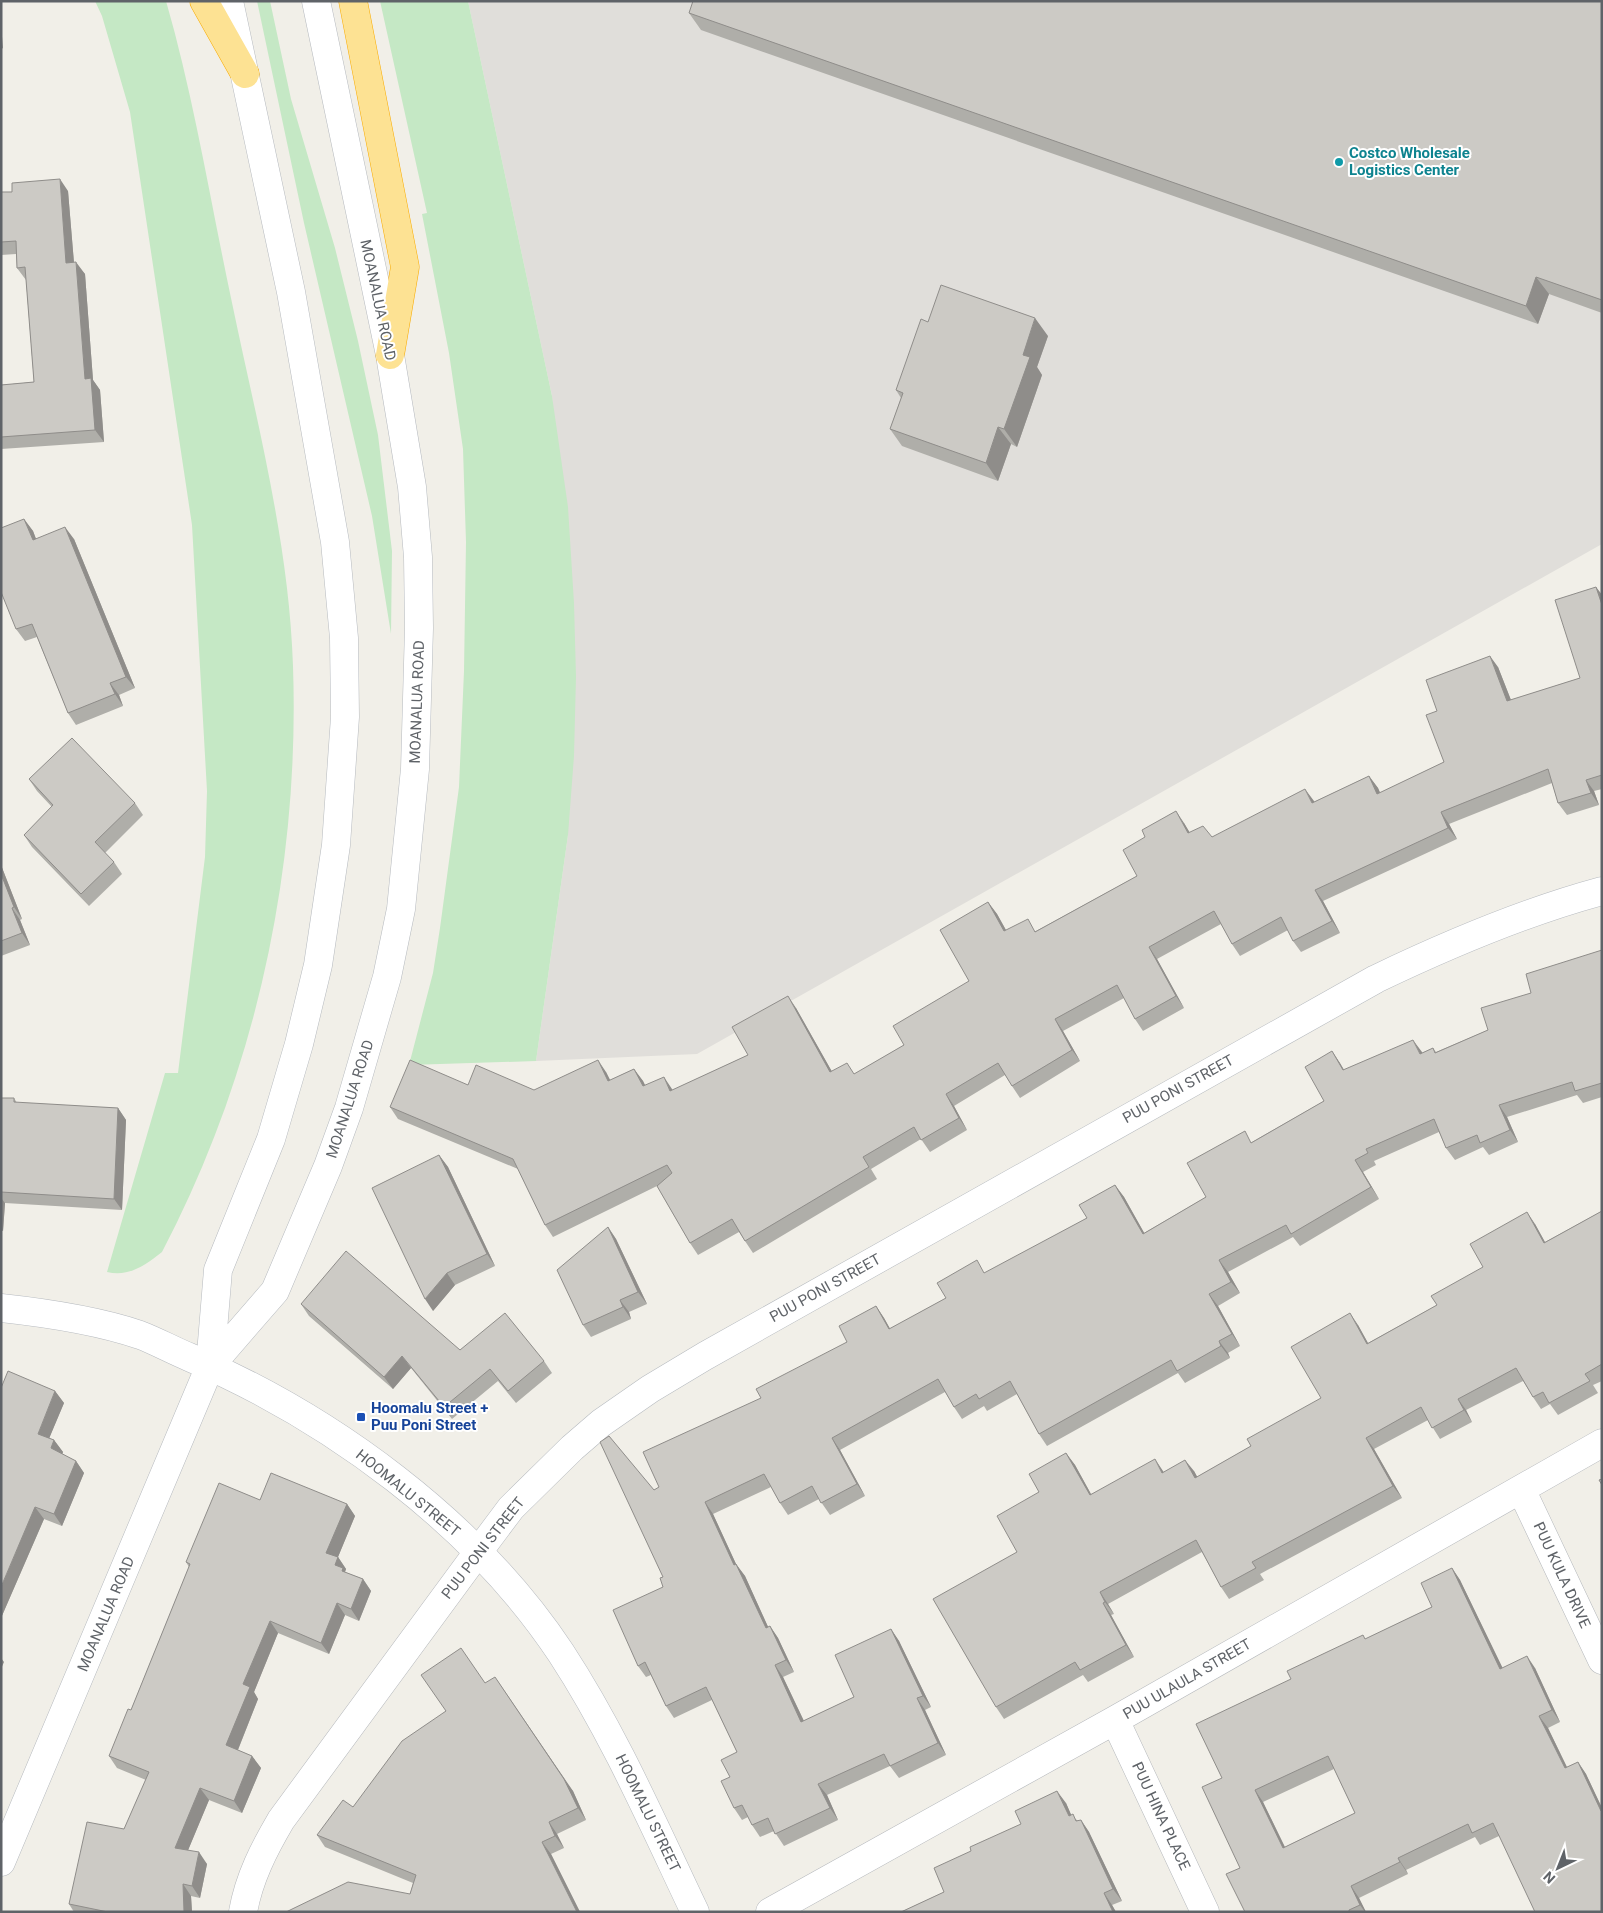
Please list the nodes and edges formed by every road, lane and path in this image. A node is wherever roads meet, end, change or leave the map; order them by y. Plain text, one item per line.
1 (204, 1) edge
2 (229, 1) edge
3 (316, 1) edge
4 (353, 1) edge
5 (245, 74) junction
6 (390, 355) junction
7 (1602, 891) edge
8 (1, 1308) edge
9 (210, 1366) junction
10 (1602, 1444) edge
11 (1521, 1489) junction
12 (478, 1552) junction
13 (1602, 1660) edge
14 (1115, 1720) junction
15 (1, 1862) edge
16 (243, 1912) edge
17 (695, 1912) edge
18 (770, 1912) edge
19 (1205, 1912) edge

1 - 5 highway
2 - 5 street, MOANALUA ROAD
3 - 6 street, MOANALUA ROAD
4 - 6 highway
5 - 9 street, MOANALUA ROAD
6 - 9 street, MOANALUA ROAD
7 - 12 street, PUU PONI STREET
8 - 9 street, HOOMALU STREET
9 - 12 street, HOOMALU STREET
9 - 15 street, MOANALUA ROAD
10 - 11 street, PUU ULAULA STREET
11 - 13 street, PUU KULA DRIVE
11 - 14 street, PUU ULAULA STREET
12 - 16 street, PUU PONI STREET
12 - 17 street, HOOMALU STREET
14 - 18 street, PUU ULAULA STREET
14 - 19 street, PUU HINA PLACE

